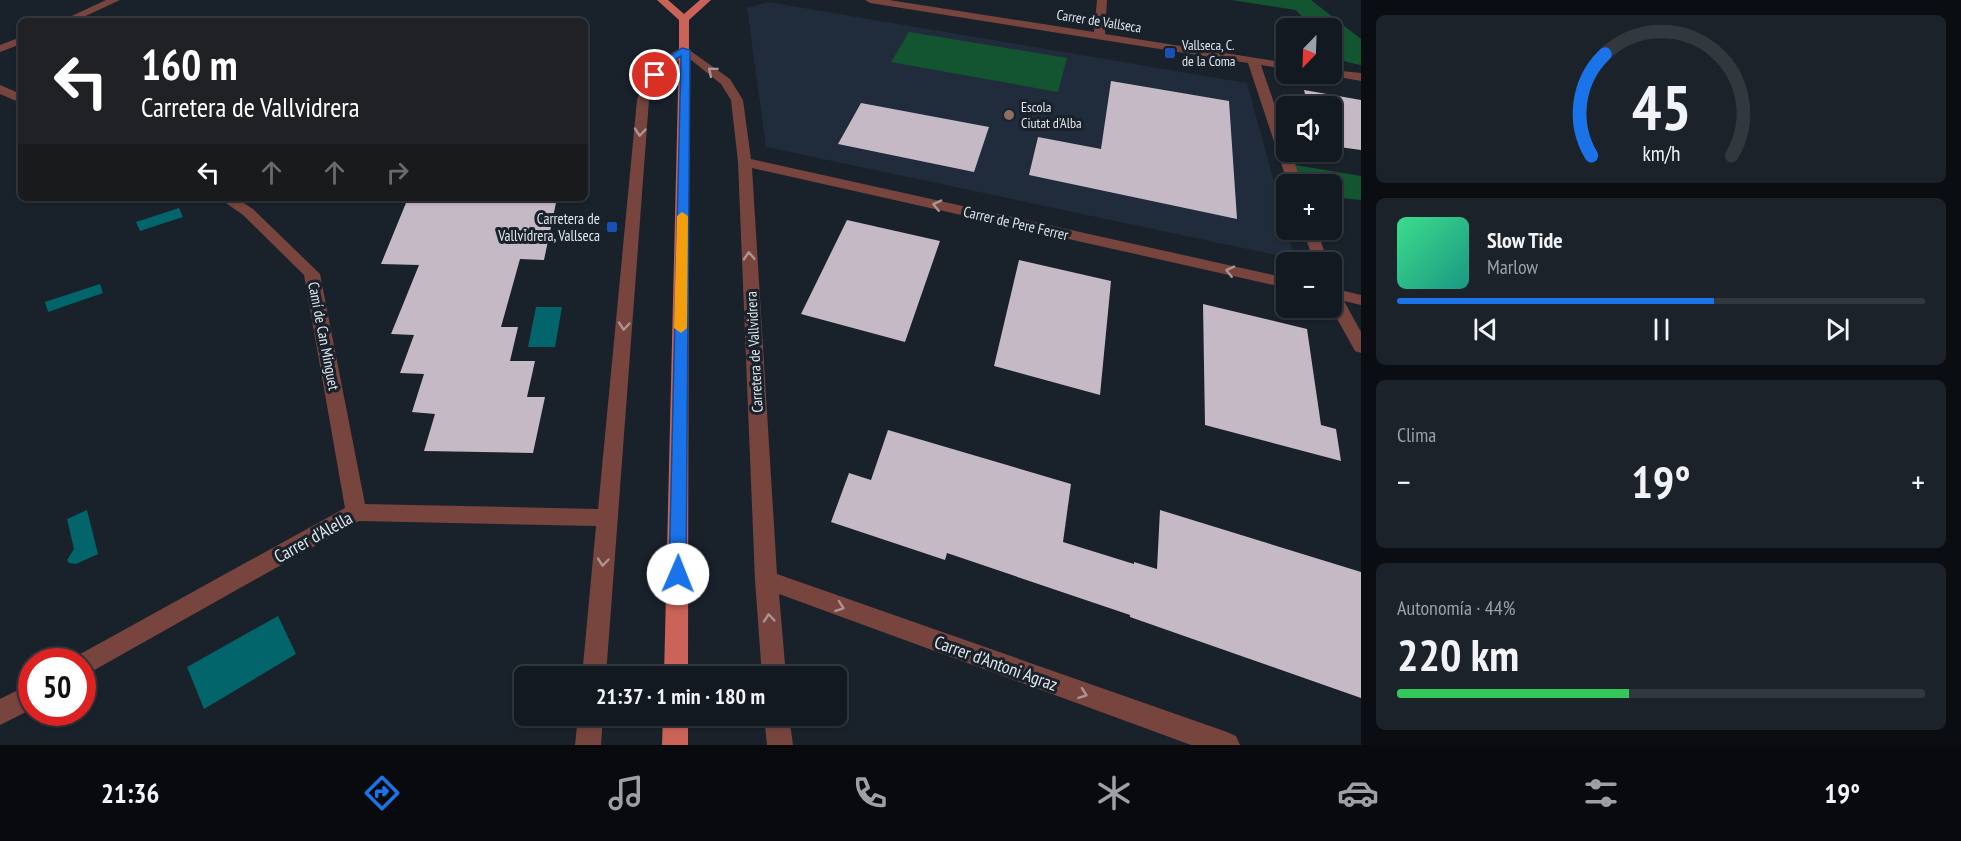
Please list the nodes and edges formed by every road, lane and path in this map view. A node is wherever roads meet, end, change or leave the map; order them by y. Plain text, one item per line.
1 (115, 0) edge
2 (662, 0) edge
3 (706, 0) edge
4 (870, 0) edge
5 (1102, 0) edge
6 (73, 18) edge
7 (684, 20) junction
8 (1099, 36) junction
9 (18, 41) edge
10 (0, 49) edge
11 (685, 50) junction
12 (1253, 60) junction
13 (1276, 64) edge
14 (1342, 74) edge
15 (1361, 77) edge
16 (0, 89) edge
17 (18, 98) edge
18 (745, 162) junction
19 (1292, 174) edge
20 (231, 201) edge
21 (1276, 281) edge
22 (1342, 296) edge
23 (1361, 300) edge
24 (1342, 312) edge
25 (1361, 346) edge
26 (356, 512) junction
27 (607, 518) junction
28 (766, 580) junction
29 (96, 658) edge
30 (595, 666) edge
31 (676, 666) edge
32 (773, 666) edge
33 (18, 702) edge
34 (0, 712) edge
35 (590, 726) edge
36 (676, 726) edge
37 (778, 726) edge
38 (588, 745) edge
39 (675, 745) edge
40 (780, 745) edge
41 (1227, 745) edge

1 - 6 street
2 - 7 main road
3 - 7 main road
4 - 8 street, Carrer de Vallseca
5 - 8 street
7 - 11 main road
8 - 12 street, Carrer de Vallseca
9 - 10 street
18 -> 11 street, Carretera de Vallvidrera
11 -> 27 street
11 - 31 main road
12 - 13 street, Carrer de Vallseca
12 - 19 street
14 - 15 street
16 - 17 street
21 -> 18 street, Carrer de Pere Ferrer
28 -> 18 street, Carretera de Vallvidrera
20 - 26 street, Camí de Can Minguet
22 - 23 street
24 - 25 street
26 - 27 street, Carrer d'Alella
26 - 29 street, Carrer d'Alella
27 -> 30 street
32 -> 28 street, Carretera de Vallvidrera
28 -> 41 street, Carrer d'Antoni Agraz
33 - 34 street
35 - 38 street
36 - 39 main road
37 - 40 street

